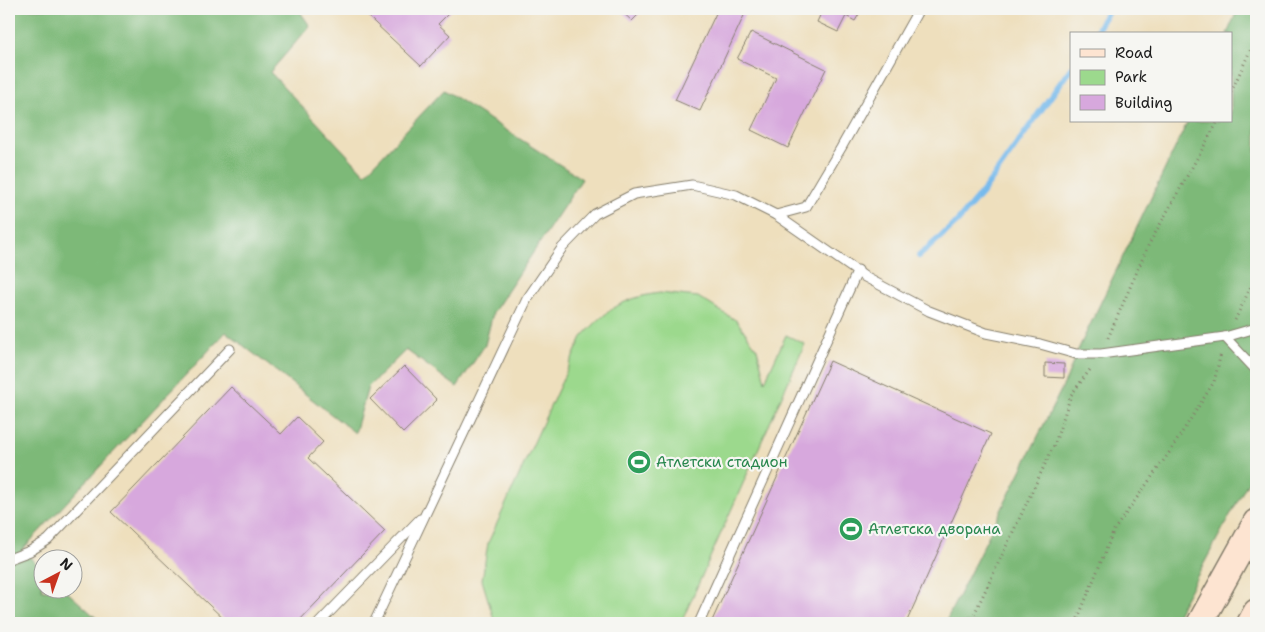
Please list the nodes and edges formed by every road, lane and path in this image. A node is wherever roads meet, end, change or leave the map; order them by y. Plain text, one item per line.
1 (919, 9) edge
2 (1256, 38) edge
3 (1232, 90) edge
4 (1217, 122) edge
5 (776, 215) junction
6 (858, 270) junction
7 (1256, 276) edge
8 (1256, 328) edge
9 (1225, 337) junction
10 (230, 349) dead end
11 (1102, 354) junction
12 (1256, 370) edge
13 (426, 513) junction
14 (1256, 522) edge
15 (9, 559) edge
16 (1256, 612) edge
17 (319, 623) edge
18 (374, 623) edge
19 (699, 623) edge
20 (970, 623) edge
21 (1076, 623) edge
22 (1200, 623) edge
23 (1250, 623) edge

1 - 5 lane
2 - 3 path
4 - 11 path
5 - 6 lane
5 - 13 lane
6 - 11 lane
6 - 19 lane
7 - 9 path
8 - 9 lane
9 - 11 lane
9 - 12 lane
9 - 21 path
10 - 15 lane
11 - 20 path
13 - 17 lane
13 - 18 lane
14 - 22 main road
16 - 23 main road

